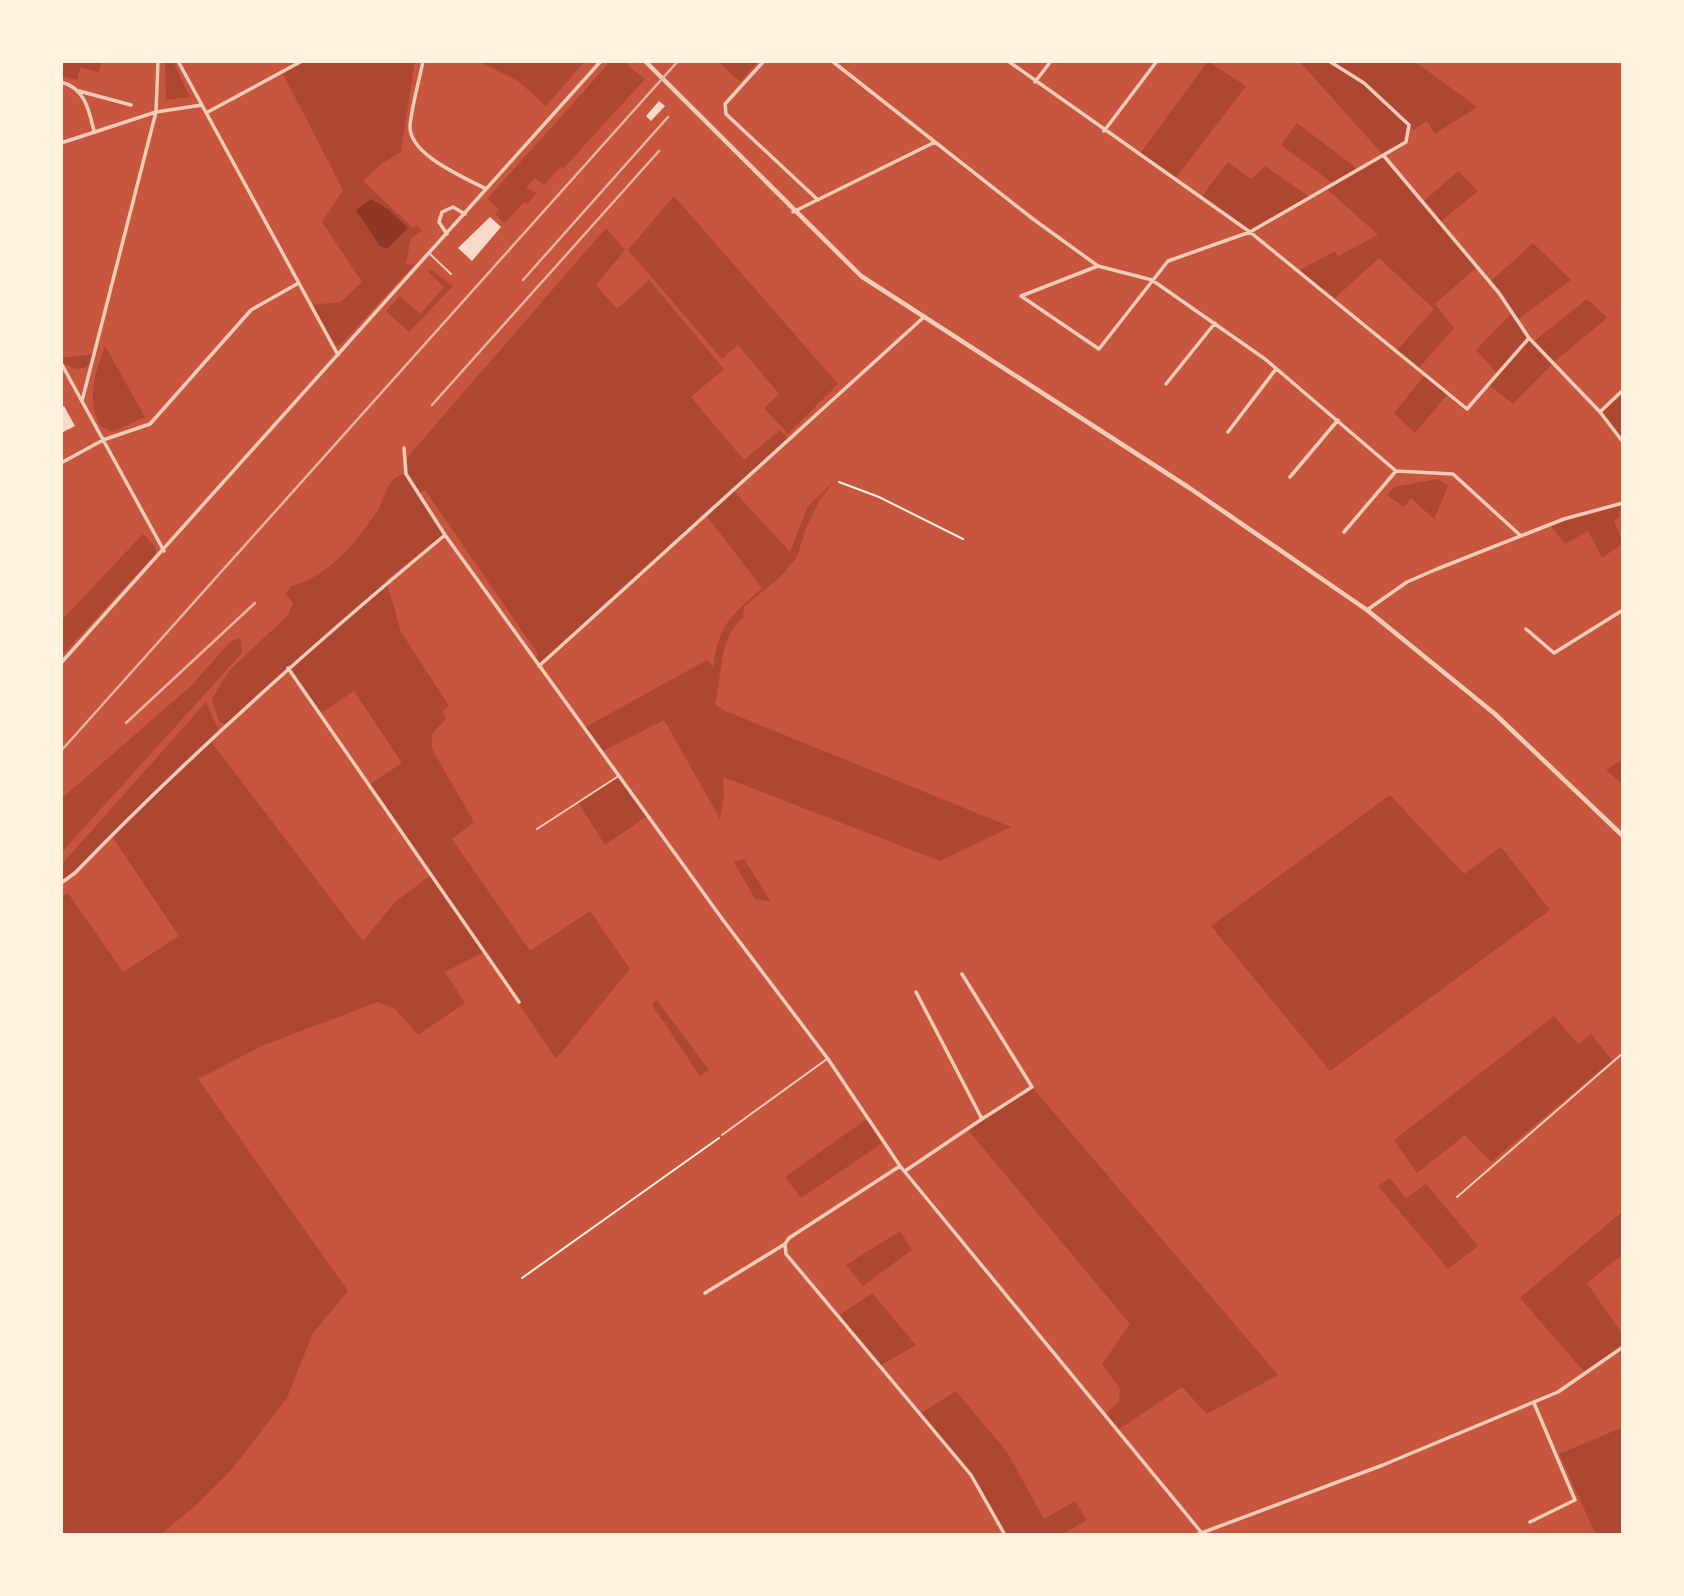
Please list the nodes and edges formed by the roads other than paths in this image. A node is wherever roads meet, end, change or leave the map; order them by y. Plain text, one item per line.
1 (158, 61) edge
2 (178, 61) edge
3 (302, 61) edge
4 (423, 61) edge
5 (601, 61) edge
6 (645, 61) edge
7 (764, 61) edge
8 (832, 61) edge
9 (1008, 61) edge
10 (1051, 61) edge
11 (1157, 61) edge
12 (1329, 61) edge
13 (61, 82) edge
14 (1035, 82) junction
15 (79, 91) junction
16 (131, 105) dead end
17 (202, 105) junction
18 (156, 112) junction
19 (206, 113) junction
20 (94, 131) junction
21 (1104, 131) junction
22 (935, 142) junction
23 (61, 143) edge
24 (1384, 156) junction
25 (486, 190) junction
26 (818, 200) junction
27 (793, 212) junction
28 (465, 214) junction
29 (1250, 232) junction
30 (447, 234) junction
31 (430, 254) junction
32 (1098, 266) junction
33 (451, 274) dead end
34 (1152, 280) junction
35 (298, 283) junction
36 (923, 317) junction
37 (1215, 323) junction
38 (1529, 338) junction
39 (338, 355) junction
40 (61, 363) edge
41 (1276, 369) junction
42 (1166, 384) dead end
43 (1623, 390) edge
44 (82, 401) junction
45 (1600, 412) junction
46 (1338, 421) junction
47 (1228, 432) dead end
48 (103, 440) junction
49 (1623, 442) edge
50 (404, 449) dead end
51 (61, 463) edge
52 (1396, 471) junction
53 (1290, 477) dead end
54 (1623, 503) edge
55 (1344, 532) dead end
56 (445, 535) junction
57 (1521, 536) junction
58 (164, 551) junction
59 (1367, 610) junction
60 (1623, 610) edge
61 (1526, 629) dead end
62 (61, 663) edge
63 (540, 666) junction
64 (288, 667) junction
65 (618, 776) junction
66 (537, 829) dead end
67 (1623, 836) edge
68 (61, 883) edge
69 (962, 974) dead end
70 (916, 992) dead end
71 (519, 1002) dead end
72 (1623, 1052) edge
73 (828, 1059) junction
74 (982, 1119) junction
75 (722, 1135) road end
76 (900, 1166) junction
77 (905, 1171) junction
78 (1457, 1197) dead end
79 (785, 1244) junction
80 (705, 1293) dead end
81 (1623, 1347) edge
82 (1534, 1403) junction
83 (1530, 1521) dead end
84 (1198, 1533) edge
85 (1005, 1535) edge

1 - 18 street
2 - 17 street
3 - 19 street
4 - 25 street
5 - 25 street
6 - 27 street
7 - 26 street
8 - 22 street
9 - 14 street
10 - 14 street
11 - 21 street
12 - 24 street
13 - 15 street
14 - 21 street
15 - 16 street
15 - 20 street
17 - 18 street
17 - 19 street
18 - 20 street
18 - 44 street
19 - 35 street
20 - 23 street
21 - 29 street
22 - 26 street
22 - 32 street
24 - 29 street
24 - 38 street
25 - 28 street
26 - 27 street
27 - 36 street
28 - 30 street
28 - 30 street
29 - 34 street
29 - 38 street
30 - 31 street
31 - 33 lane
31 - 39 street
32 - 34 street
32 - 34 street
34 - 37 street
35 - 39 street
35 - 48 street
36 - 59 street
36 - 63 street
37 - 41 street
37 - 42 street
38 - 45 street
39 - 58 street
40 - 44 street
41 - 46 street
41 - 47 street
43 - 45 street
44 - 48 street
45 - 49 street
46 - 52 street
46 - 53 street
48 - 51 street
48 - 58 street
50 - 56 street
52 - 55 street
52 - 57 street
54 - 57 street
56 - 63 street
56 - 64 street
57 - 59 street
58 - 62 street
59 - 67 street
60 - 61 street
63 - 65 street
64 - 68 street
64 - 71 street
65 - 66 lane
65 - 73 street
69 - 74 street
70 - 74 street
72 - 78 lane
73 - 75 lane
73 - 76 street
74 - 77 street
76 - 77 street
76 - 79 street
77 - 84 street
79 - 80 street
79 - 85 street
81 - 82 street
82 - 83 street
82 - 84 street

